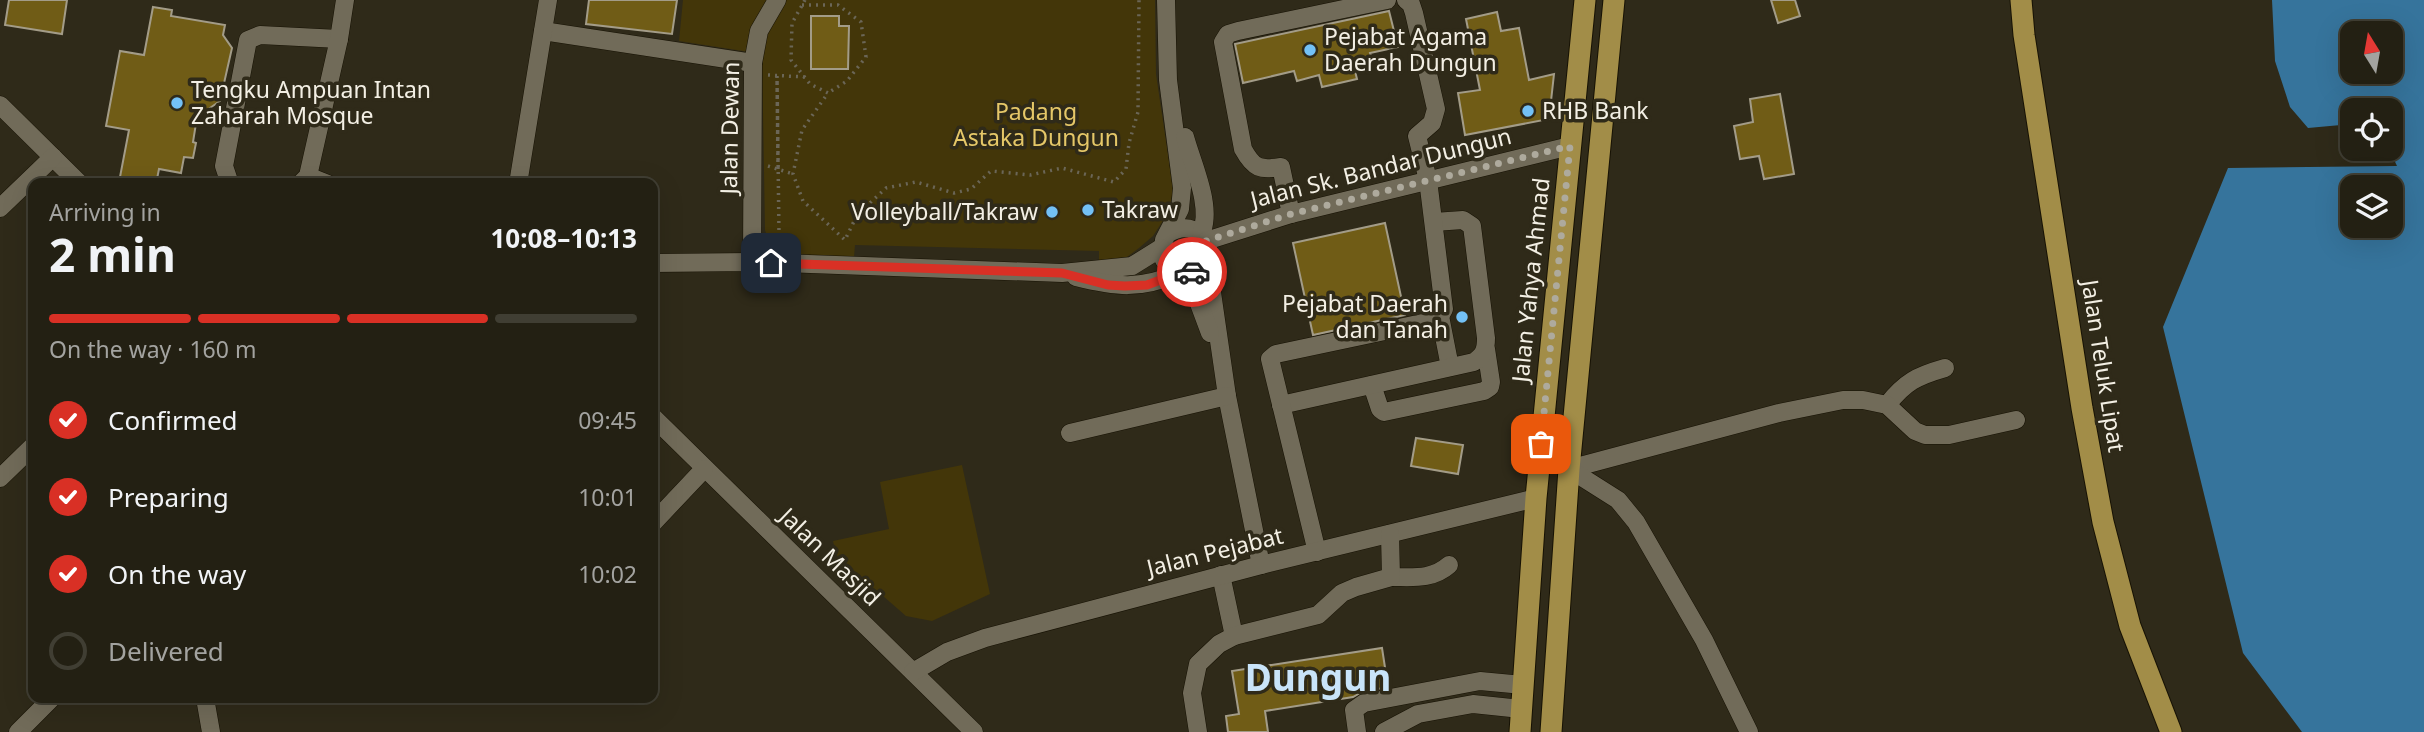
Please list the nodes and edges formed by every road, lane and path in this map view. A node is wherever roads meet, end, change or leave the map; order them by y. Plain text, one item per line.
1 (345, 0) edge
2 (548, 0) edge
3 (777, 0) edge
4 (805, 0) edge
5 (1139, 0) edge
6 (1166, 0) edge
7 (1387, 0) edge
8 (1406, 0) edge
9 (1585, 0) edge
10 (1614, 0) edge
11 (2021, 0) edge
12 (802, 5) junction
13 (542, 31) junction
14 (339, 39) junction
15 (753, 69) junction
16 (777, 76) junction
17 (805, 77) junction
18 (1168, 80) junction
19 (777, 89) junction
20 (828, 93) junction
21 (0, 106) edge
22 (1570, 146) junction
23 (53, 157) junction
24 (753, 161) junction
25 (778, 169) junction
26 (793, 174) junction
27 (31, 178) edge
28 (74, 178) edge
29 (228, 178) edge
30 (304, 178) edge
31 (519, 178) edge
32 (1428, 180) junction
33 (28, 181) edge
34 (0, 208) edge
35 (1291, 214) junction
36 (1434, 222) junction
37 (1165, 240) junction
38 (1204, 244) junction
39 (752, 262) junction
40 (658, 263) edge
41 (790, 263) junction
42 (1062, 273) junction
43 (1184, 274) junction
44 (1440, 316) junction
45 (1486, 349) junction
46 (1222, 366) junction
47 (1450, 367) junction
48 (1945, 368) dead end
49 (1372, 385) junction
50 (1227, 396) junction
51 (1281, 405) junction
52 (1887, 405) junction
53 (2015, 421) dead end
54 (658, 422) edge
55 (1070, 433) dead end
56 (28, 451) edge
57 (1569, 468) junction
58 (704, 469) junction
59 (0, 478) edge
60 (1536, 498) junction
61 (658, 518) edge
62 (1390, 534) junction
63 (1317, 552) junction
64 (1261, 565) junction
65 (1450, 565) dead end
66 (1221, 575) junction
67 (1391, 577) junction
68 (1234, 636) junction
69 (913, 672) junction
70 (1523, 685) junction
71 (1403, 696) junction
72 (47, 703) edge
73 (206, 703) edge
74 (1521, 709) junction
75 (1409, 719) junction
76 (18, 732) edge
77 (211, 732) edge
78 (974, 732) edge
79 (1198, 732) edge
80 (1357, 732) edge
81 (1384, 732) edge
82 (1520, 732) edge
83 (1551, 732) edge
84 (1749, 732) edge
85 (2171, 732) edge

1 - 14 street
2 - 13 street
3 - 15 street, Jalan Dewan
4 - 12 path
5 - 26 path
6 - 18 street
7 - 35 street
8 - 32 street
9 - 22 main road, Jalan Yahya Ahmad
10 - 57 main road
11 - 85 main road, Jalan Teluk Lipat
12 - 17 path
12 - 20 path
13 - 15 street
13 - 31 street
14 - 29 street
14 - 30 street
15 - 16 path
15 - 24 street, Jalan Dewan
16 - 17 path
16 - 19 path
17 - 20 path
18 - 37 street
18 - 38 street
19 - 25 path
19 - 41 path
20 - 26 path
21 - 23 street
22 - 32 street, Jalan Sk. Bandar Dungun
22 - 60 main road, Jalan Yahya Ahmad
23 - 27 street
23 - 28 street
24 - 25 path
24 - 39 street, Jalan Dewan
25 - 26 path
32 - 35 street, Jalan Sk. Bandar Dungun
32 - 36 street
33 - 34 street
35 - 38 street, Jalan Sk. Bandar Dungun
36 - 44 street
36 - 45 street
37 - 38 street
37 - 42 street
37 - 43 street
38 - 43 street
38 - 46 street
39 - 40 street
39 - 41 street
41 - 42 street
42 - 43 street
43 - 46 street
44 - 47 street
44 - 51 street
45 - 47 street
45 - 49 street
46 - 50 street
47 - 49 street
48 - 52 street
49 - 51 street
50 - 55 street
50 - 64 street
51 - 63 street
52 - 53 street
52 - 57 street
54 - 58 street, Jalan Masjid
56 - 59 street
57 - 83 main road
57 - 84 street
58 - 61 street
58 - 69 street, Jalan Masjid
60 - 62 street, Jalan Pejabat
60 - 70 main road, Jalan Yahya Ahmad
62 - 63 street, Jalan Pejabat
62 - 67 street
63 - 64 street, Jalan Pejabat
64 - 66 street, Jalan Pejabat
65 - 67 street
66 - 68 street
66 - 69 street, Jalan Pejabat
67 - 68 street
68 - 79 street
69 - 78 street, Jalan Masjid
70 - 71 street
70 - 74 main road, Jalan Yahya Ahmad
71 - 75 street
71 - 80 street
72 - 76 street
73 - 77 street
74 - 75 street
74 - 82 main road, Jalan Yahya Ahmad
75 - 81 street

